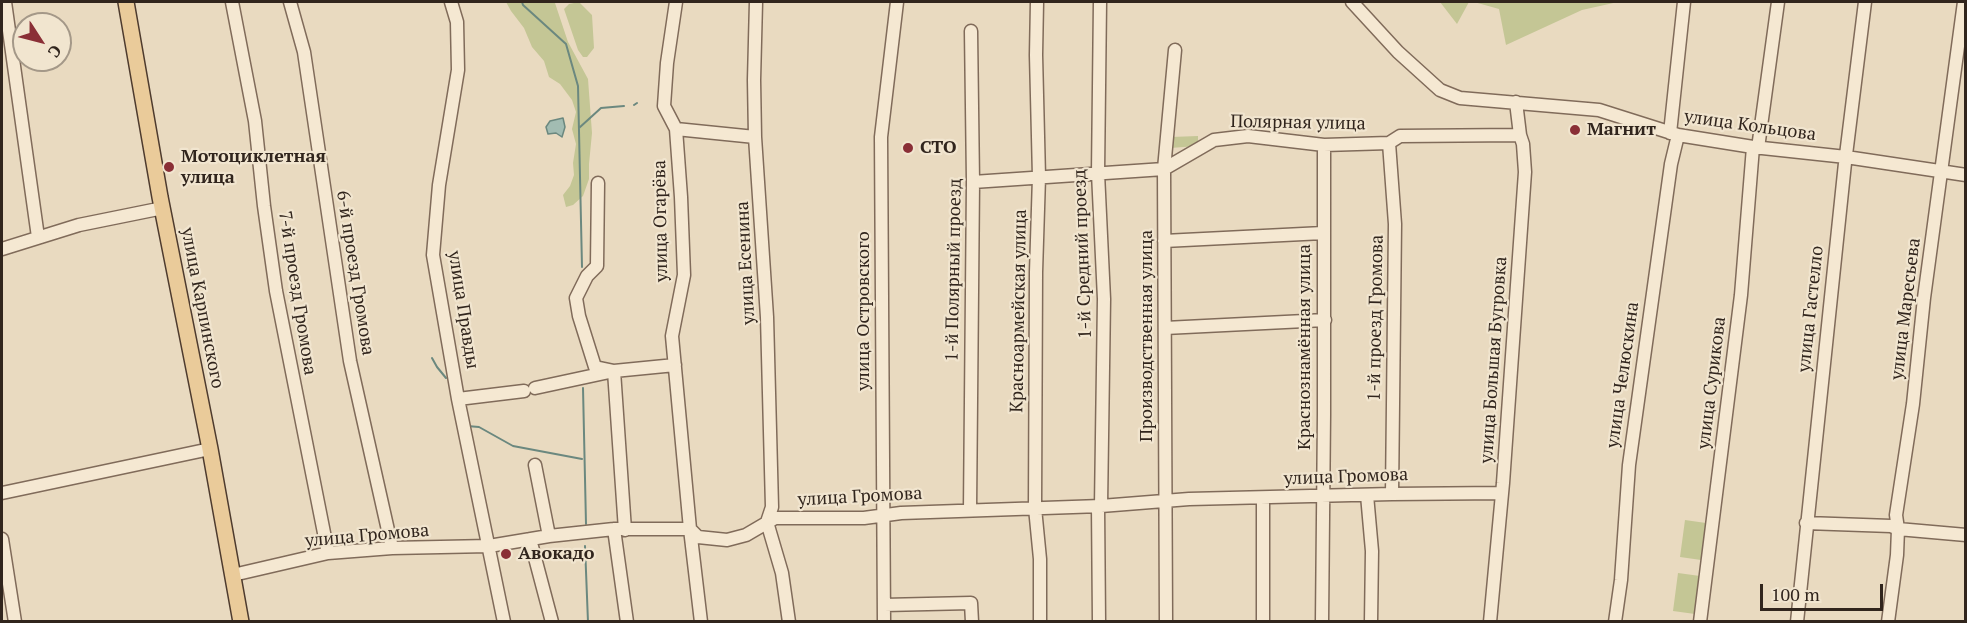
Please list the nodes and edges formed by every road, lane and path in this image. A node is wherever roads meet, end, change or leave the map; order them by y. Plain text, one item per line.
1 (5, 2) edge
2 (126, 2) edge
3 (232, 2) edge
4 (290, 2) edge
5 (451, 2) edge
6 (676, 2) edge
7 (756, 2) edge
8 (897, 2) edge
9 (1037, 2) edge
10 (1100, 2) edge
11 (1352, 2) edge
12 (1684, 2) edge
13 (1778, 2) edge
14 (1865, 2) edge
15 (1964, 2) edge
16 (970, 31) dead end
17 (1175, 50) dead end
18 (1516, 102) junction
19 (676, 129) junction
20 (1674, 134) junction
21 (1520, 135) junction
22 (756, 137) junction
23 (1389, 143) junction
24 (1324, 145) junction
25 (1755, 148) junction
26 (1846, 158) junction
27 (1164, 169) junction
28 (1942, 172) junction
29 (1098, 173) junction
30 (1965, 175) edge
31 (1039, 177) junction
32 (973, 182) junction
33 (598, 183) dead end
34 (163, 208) junction
35 (1323, 233) junction
36 (38, 237) junction
37 (1164, 241) junction
38 (2, 249) edge
39 (1325, 320) junction
40 (1165, 328) junction
41 (675, 365) junction
42 (614, 371) junction
43 (458, 399) junction
44 (210, 449) junction
45 (535, 465) dead end
46 (2, 493) edge
47 (1502, 493) junction
48 (1392, 494) junction
49 (1367, 495) junction
50 (1322, 496) junction
51 (1263, 498) junction
52 (1165, 502) junction
53 (1100, 506) junction
54 (1035, 508) junction
55 (969, 510) junction
56 (883, 514) junction
57 (767, 522) junction
58 (1806, 524) junction
59 (619, 529) junction
60 (690, 529) junction
61 (1898, 529) junction
62 (1965, 535) edge
63 (549, 536) junction
64 (2, 539) edge
65 (530, 539) junction
66 (489, 546) junction
67 (392, 548) junction
68 (328, 554) junction
69 (232, 575) junction
70 (884, 605) junction
71 (15, 621) edge
72 (241, 621) edge
73 (504, 621) edge
74 (552, 621) edge
75 (627, 621) edge
76 (702, 621) edge
77 (789, 621) edge
78 (884, 621) edge
79 (972, 621) edge
80 (1040, 621) edge
81 (1099, 621) edge
82 (1166, 621) edge
83 (1263, 621) edge
84 (1322, 621) edge
85 (1371, 621) edge
86 (1490, 621) edge
87 (1615, 621) edge
88 (1700, 621) edge
89 (1797, 621) edge
90 (1888, 621) edge

1 - 36 street
2 - 34 main road, улица Карпинского
3 - 68 street, 7-й проезд Громова
4 - 67 street, 6-й проезд Громова
5 - 43 street, улица Правды
6 - 19 street, улица Огарёва
7 - 22 street, улица Есенина
8 - 56 street, улица Островского
9 - 31 street, Красноармейская улица
10 - 29 street, 1-й Средний проезд
11 - 18 street, улица Кольцова
12 - 20 street, улица Челюскина
13 - 25 street, улица Сурикова
14 - 26 street, улица Гастелло
15 - 28 street, улица Маресьева
16 - 32 street, 1-й Полярный проезд
17 - 27 street, Производственная улица
18 - 20 street, улица Кольцова
18 - 21 street, улица Большая Бугровка
19 - 22 street
19 - 41 street, улица Огарёва
20 - 25 street, улица Кольцова
20 - 87 street, улица Челюскина
21 - 23 street, Полярная улица
21 - 47 street, улица Большая Бугровка
22 - 57 street, улица Есенина
23 - 24 street, Полярная улица
23 - 48 street, 1-й проезд Громова
24 - 27 street, Полярная улица
24 - 35 street, Краснознамённая улица
25 - 26 street, улица Кольцова
25 - 88 street, улица Сурикова
26 - 28 street, улица Кольцова
26 - 58 street, улица Гастелло
27 - 29 street, Полярная улица
27 - 37 street, Производственная улица
28 - 30 street, улица Кольцова
28 - 61 street, улица Маресьева
29 - 31 street, Полярная улица
29 - 53 street, 1-й Средний проезд
31 - 32 street, Полярная улица
31 - 54 street, Красноармейская улица
32 - 55 street, 1-й Полярный проезд
33 - 42 street
34 - 36 street
34 - 44 main road, улица Карпинского
35 - 37 street
35 - 39 street, Краснознамённая улица
36 - 38 street
37 - 40 street, Производственная улица
39 - 40 street
39 - 50 street, Краснознамённая улица
40 - 52 street, Производственная улица
41 - 42 street
41 - 60 street, улица Огарёва
42 - 43 street
42 - 59 street
43 - 66 street, улица Правды
44 - 46 street
44 - 69 main road, улица Карпинского
45 - 63 street
47 - 48 street, улица Громова
47 - 86 street, улица Большая Бугровка
48 - 49 street, улица Громова
49 - 50 street, улица Громова
49 - 85 street
50 - 51 street, улица Громова
50 - 84 street, Краснознамённая улица
51 - 52 street, улица Громова
51 - 83 street
52 - 53 street, улица Громова
52 - 82 street, Производственная улица
53 - 54 street, улица Громова
53 - 81 street, 1-й Средний проезд
54 - 55 street, улица Громова
54 - 80 street, Красноармейская улица
55 - 56 street, улица Громова
56 - 57 street, улица Громова
56 - 70 street, улица Островского
57 - 60 street, улица Громова
57 - 77 street
58 - 61 street
58 - 89 street, улица Гастелло
59 - 60 street, улица Громова
59 - 63 street, улица Громова
59 - 75 street
60 - 76 street, улица Огарёва
61 - 62 street
61 - 90 street, улица Маресьева
63 - 65 street, улица Громова
64 - 71 street
65 - 66 street, улица Громова
65 - 74 street
66 - 67 street, улица Громова
66 - 73 street, улица Правды
67 - 68 street, улица Громова
68 - 69 street, улица Громова
69 - 72 main road, улица Карпинского
70 - 78 street, улица Островского
70 - 79 street

